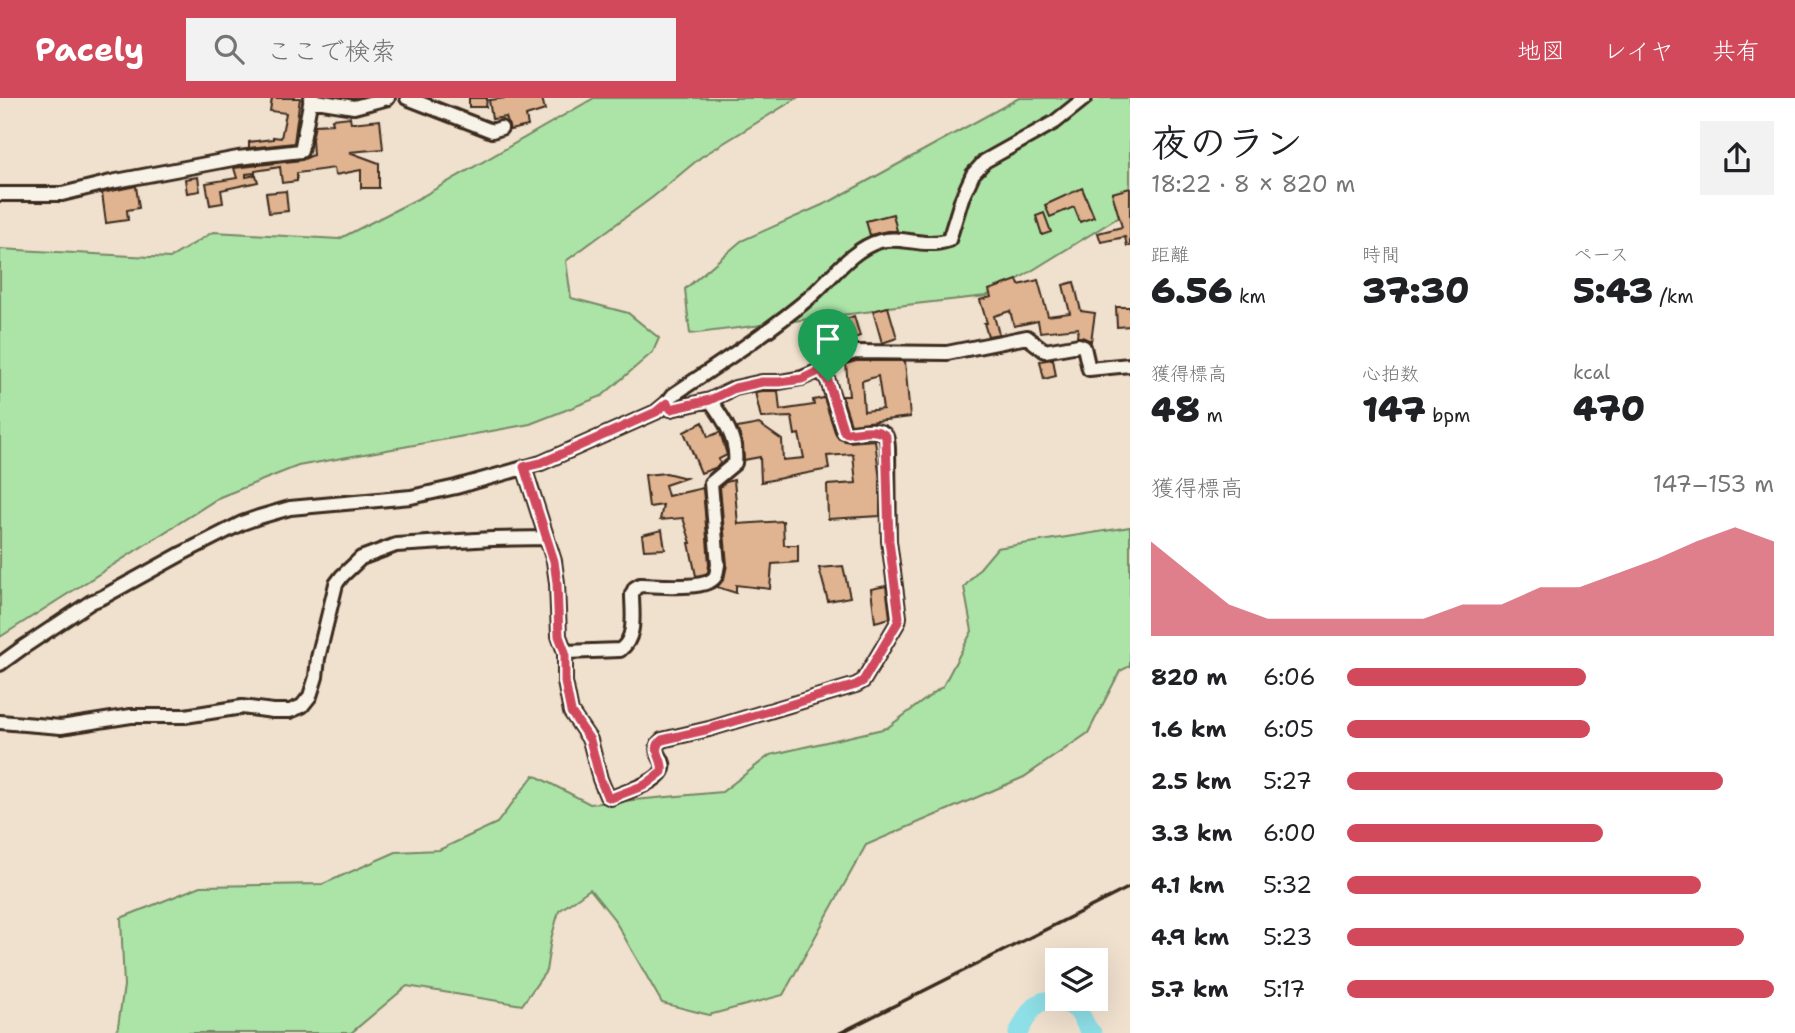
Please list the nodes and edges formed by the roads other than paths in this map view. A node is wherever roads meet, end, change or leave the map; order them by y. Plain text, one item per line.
1 (388, 98) edge
2 (407, 98) edge
3 (1085, 98) edge
4 (311, 99) edge
5 (501, 128) dead end
6 (0, 194) edge
7 (1130, 365) edge
8 (821, 370) junction
9 (710, 400) junction
10 (667, 403) junction
11 (524, 467) junction
12 (547, 538) junction
13 (565, 652) junction
14 (0, 664) edge
15 (0, 722) edge

1 - 4 street
2 - 5 street
3 - 10 street
4 - 6 street
7 - 8 street
8 - 9 street
8 - 13 street
9 - 10 street
9 - 13 street
10 - 11 street
11 - 12 street
11 - 14 street
12 - 13 street
12 - 15 street

